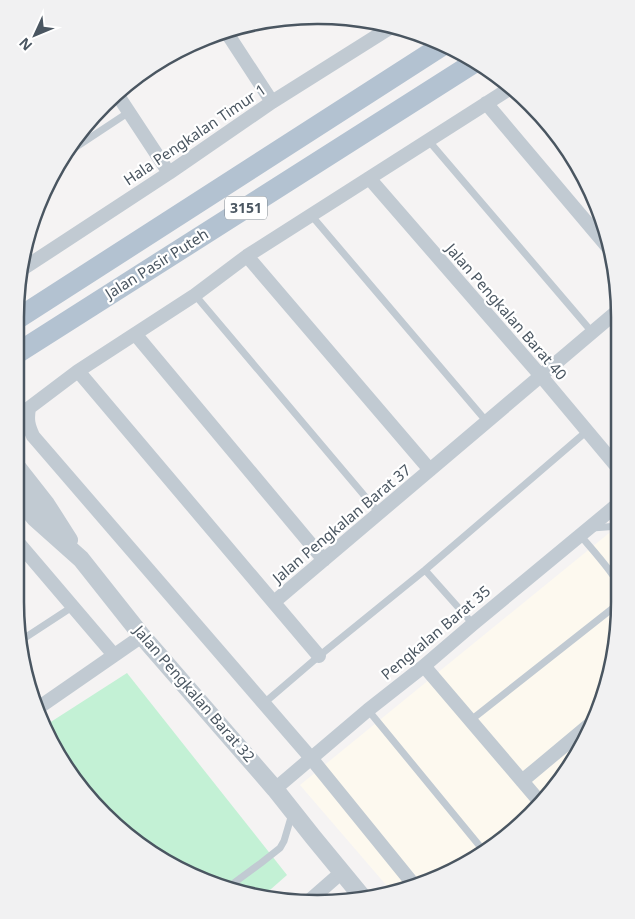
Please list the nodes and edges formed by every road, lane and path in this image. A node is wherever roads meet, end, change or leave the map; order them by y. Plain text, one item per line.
1 (379, 30) edge
2 (230, 37) edge
3 (437, 49) edge
4 (469, 66) edge
5 (505, 92) edge
6 (121, 99) edge
7 (272, 102) junction
8 (486, 104) junction
9 (129, 112) junction
10 (428, 140) junction
11 (81, 143) edge
12 (168, 173) junction
13 (369, 178) junction
14 (311, 215) junction
15 (599, 235) edge
16 (247, 256) junction
17 (28, 265) edge
18 (195, 295) junction
19 (24, 314) edge
20 (611, 316) edge
21 (592, 332) junction
22 (136, 335) junction
23 (24, 350) edge
24 (78, 371) junction
25 (541, 376) junction
26 (487, 422) junction
27 (587, 431) junction
28 (611, 460) edge
29 (430, 470) junction
30 (24, 476) edge
31 (24, 505) edge
32 (611, 510) edge
33 (379, 513) junction
34 (611, 527) edge
35 (585, 532) junction
36 (24, 554) edge
37 (81, 559) junction
38 (324, 560) junction
39 (425, 570) junction
40 (611, 572) edge
41 (274, 602) junction
42 (72, 607) junction
43 (611, 610) edge
44 (473, 624) junction
45 (142, 636) junction
46 (26, 637) edge
47 (114, 655) junction
48 (319, 656) junction
49 (424, 666) junction
50 (263, 704) junction
51 (42, 705) edge
52 (368, 710) junction
53 (471, 720) junction
54 (579, 735) edge
55 (311, 758) junction
56 (522, 781) junction
57 (275, 789) junction
58 (536, 797) edge
59 (292, 811) junction
60 (480, 847) edge
61 (342, 872) junction
62 (410, 880) edge
63 (234, 883) edge
64 (359, 893) edge
65 (316, 895) edge

1 - 7 street, Hala Pengkalan Timur 1
2 - 7 street
3 - 19 main road, Jalan Pasir Puteh / 3151
4 - 23 main road, Jalan Pasir Puteh / 3151
5 - 8 street
6 - 9 street
7 - 12 street, Hala Pengkalan Timur 1
8 - 10 street
8 - 15 street
9 - 11 lane
9 - 12 street
10 - 13 street
10 - 21 lane
12 - 17 street, Hala Pengkalan Timur 1
13 - 14 street
13 - 25 street, Jalan Pengkalan Barat 40
14 - 16 street
14 - 26 lane
16 - 18 street
16 - 29 street
18 - 22 street
18 - 33 lane
20 - 21 street, Jalan Pengkalan Barat 37
21 - 25 street, Jalan Pengkalan Barat 37
22 - 24 street
22 - 38 street
24 - 41 street, Jalan Pengkalan Barat 37
24 - 50 street
25 - 26 street, Jalan Pengkalan Barat 37
25 - 27 street, Jalan Pengkalan Barat 40
26 - 29 street, Jalan Pengkalan Barat 37
27 - 28 street, Jalan Pengkalan Barat 40
27 - 39 lane
29 - 33 street, Jalan Pengkalan Barat 37
30 - 37 street
31 - 37 street, Jalan Pengkalan Barat 32
32 - 35 street, Pengkalan Barat 35
33 - 38 street, Jalan Pengkalan Barat 37
34 - 35 lane
35 - 40 lane
35 - 44 street, Pengkalan Barat 35
36 - 42 street
37 - 45 street, Jalan Pengkalan Barat 32
38 - 41 street, Jalan Pengkalan Barat 37
39 - 44 lane
39 - 48 lane
41 - 48 street
42 - 46 lane
42 - 47 street
43 - 53 lane
44 - 49 street, Pengkalan Barat 35
45 - 47 street
45 - 57 street, Jalan Pengkalan Barat 32
47 - 51 street
48 - 50 lane
49 - 52 street, Pengkalan Barat 35
49 - 53 street
50 - 55 street
52 - 55 street, Pengkalan Barat 35
52 - 60 lane
53 - 56 street
54 - 56 street
55 - 57 street, Pengkalan Barat 35
55 - 62 street
56 - 58 street
57 - 59 street, Jalan Pengkalan Barat 32
59 - 61 street, Jalan Pengkalan Barat 32
59 - 63 lane
61 - 64 street, Jalan Pengkalan Barat 32
61 - 65 street

